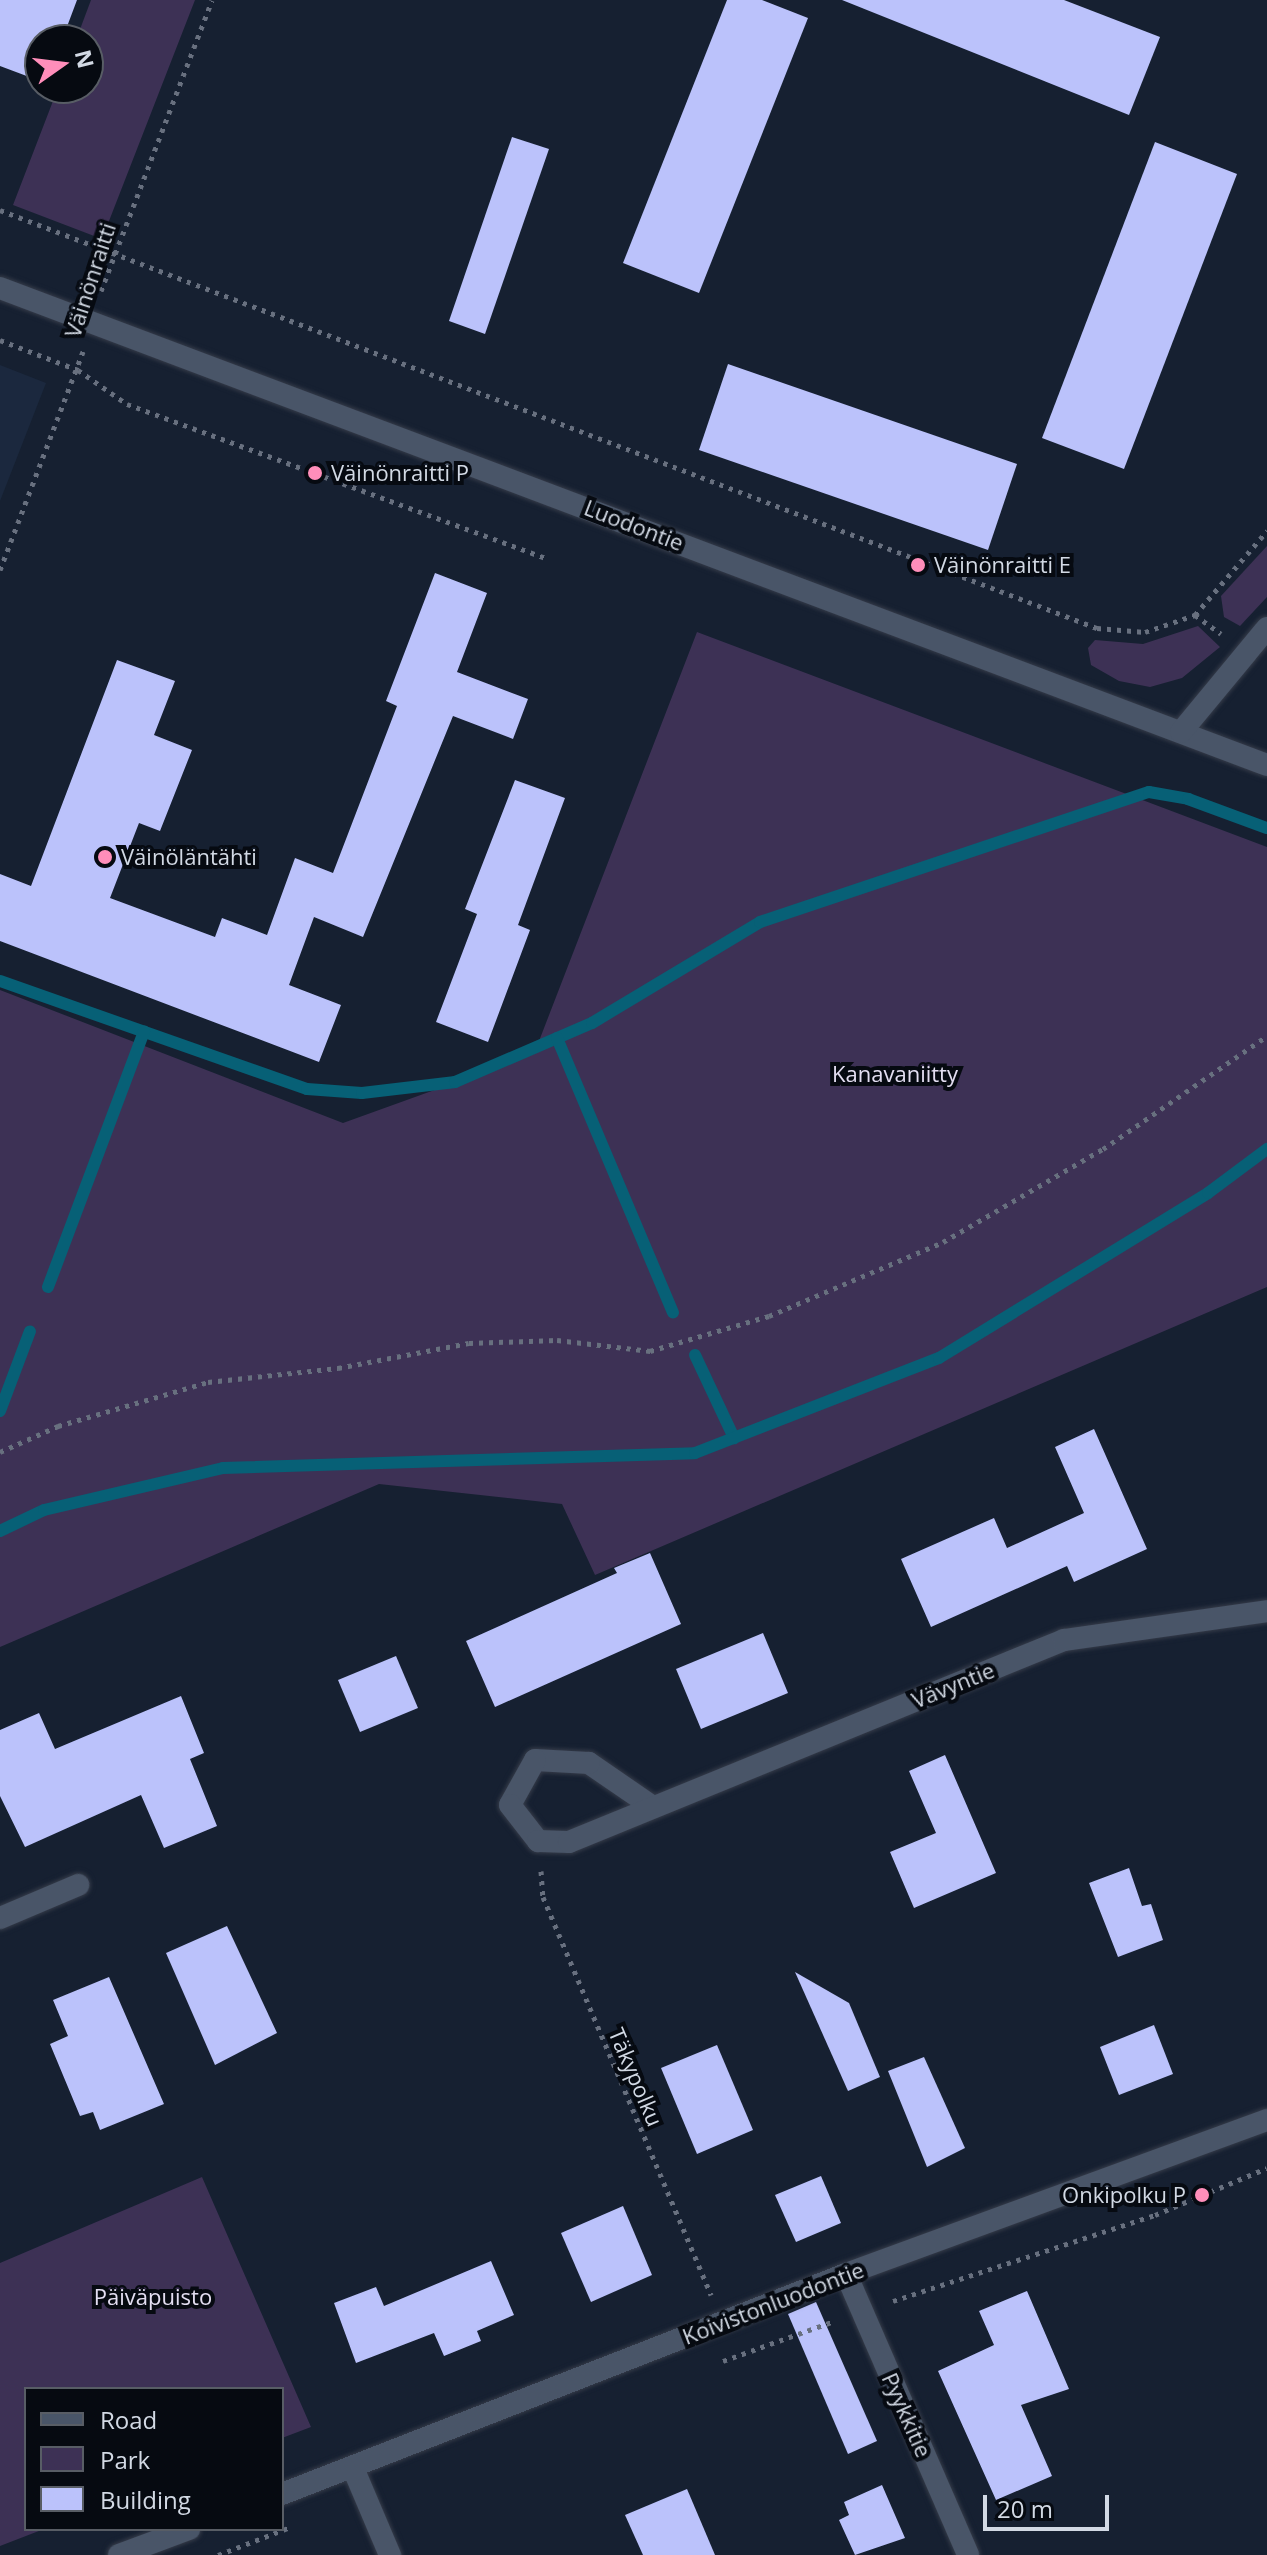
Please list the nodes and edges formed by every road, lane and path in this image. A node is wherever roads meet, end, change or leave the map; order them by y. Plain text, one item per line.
1 (212, 0) edge
2 (0, 210) edge
3 (114, 253) junction
4 (0, 288) edge
5 (91, 322) junction
6 (0, 340) edge
7 (78, 370) junction
8 (1267, 531) edge
9 (545, 558) dead end
10 (0, 570) edge
11 (1267, 628) edge
12 (1181, 732) junction
13 (1267, 765) edge
14 (1267, 1036) edge
15 (0, 1452) edge
16 (1267, 1611) edge
17 (653, 1807) junction
18 (538, 1841) junction
19 (78, 1885) dead end
20 (0, 1918) edge
21 (1267, 2120) edge
22 (1267, 2168) edge
23 (846, 2274) junction
24 (862, 2311) junction
25 (723, 2322) junction
26 (719, 2362) dead end
27 (353, 2468) junction
28 (284, 2493) edge
29 (293, 2526) dead end
30 (284, 2529) edge
31 (184, 2531) edge
32 (280, 2531) edge
33 (119, 2555) edge
34 (218, 2555) edge
35 (390, 2555) edge
36 (968, 2555) edge

1 - 3 path, Väinönraitti
2 - 3 path
3 - 5 path, Väinönraitti
3 - 8 path
4 - 5 street, Luodontie
5 - 7 path, Väinönraitti
5 - 12 street, Luodontie
6 - 7 path
7 - 9 path
7 - 10 path, Väinönraitti
11 - 12 street
12 - 13 street, Luodontie
14 - 15 path
16 - 17 street, Vävyntie
17 - 18 street, Vävyntie
17 - 18 street
18 - 25 path, Täkypolku
19 - 20 street
21 - 23 street, Koivistonluodontie
22 - 24 path
23 - 24 street, Pyykkitie
23 - 25 street, Koivistonluodontie
24 - 26 path
24 - 36 street, Pyykkitie
25 - 27 street, Koivistonluodontie
27 - 28 street, Koivistonluodontie
27 - 35 street
29 - 30 path
31 - 33 street
32 - 34 path

